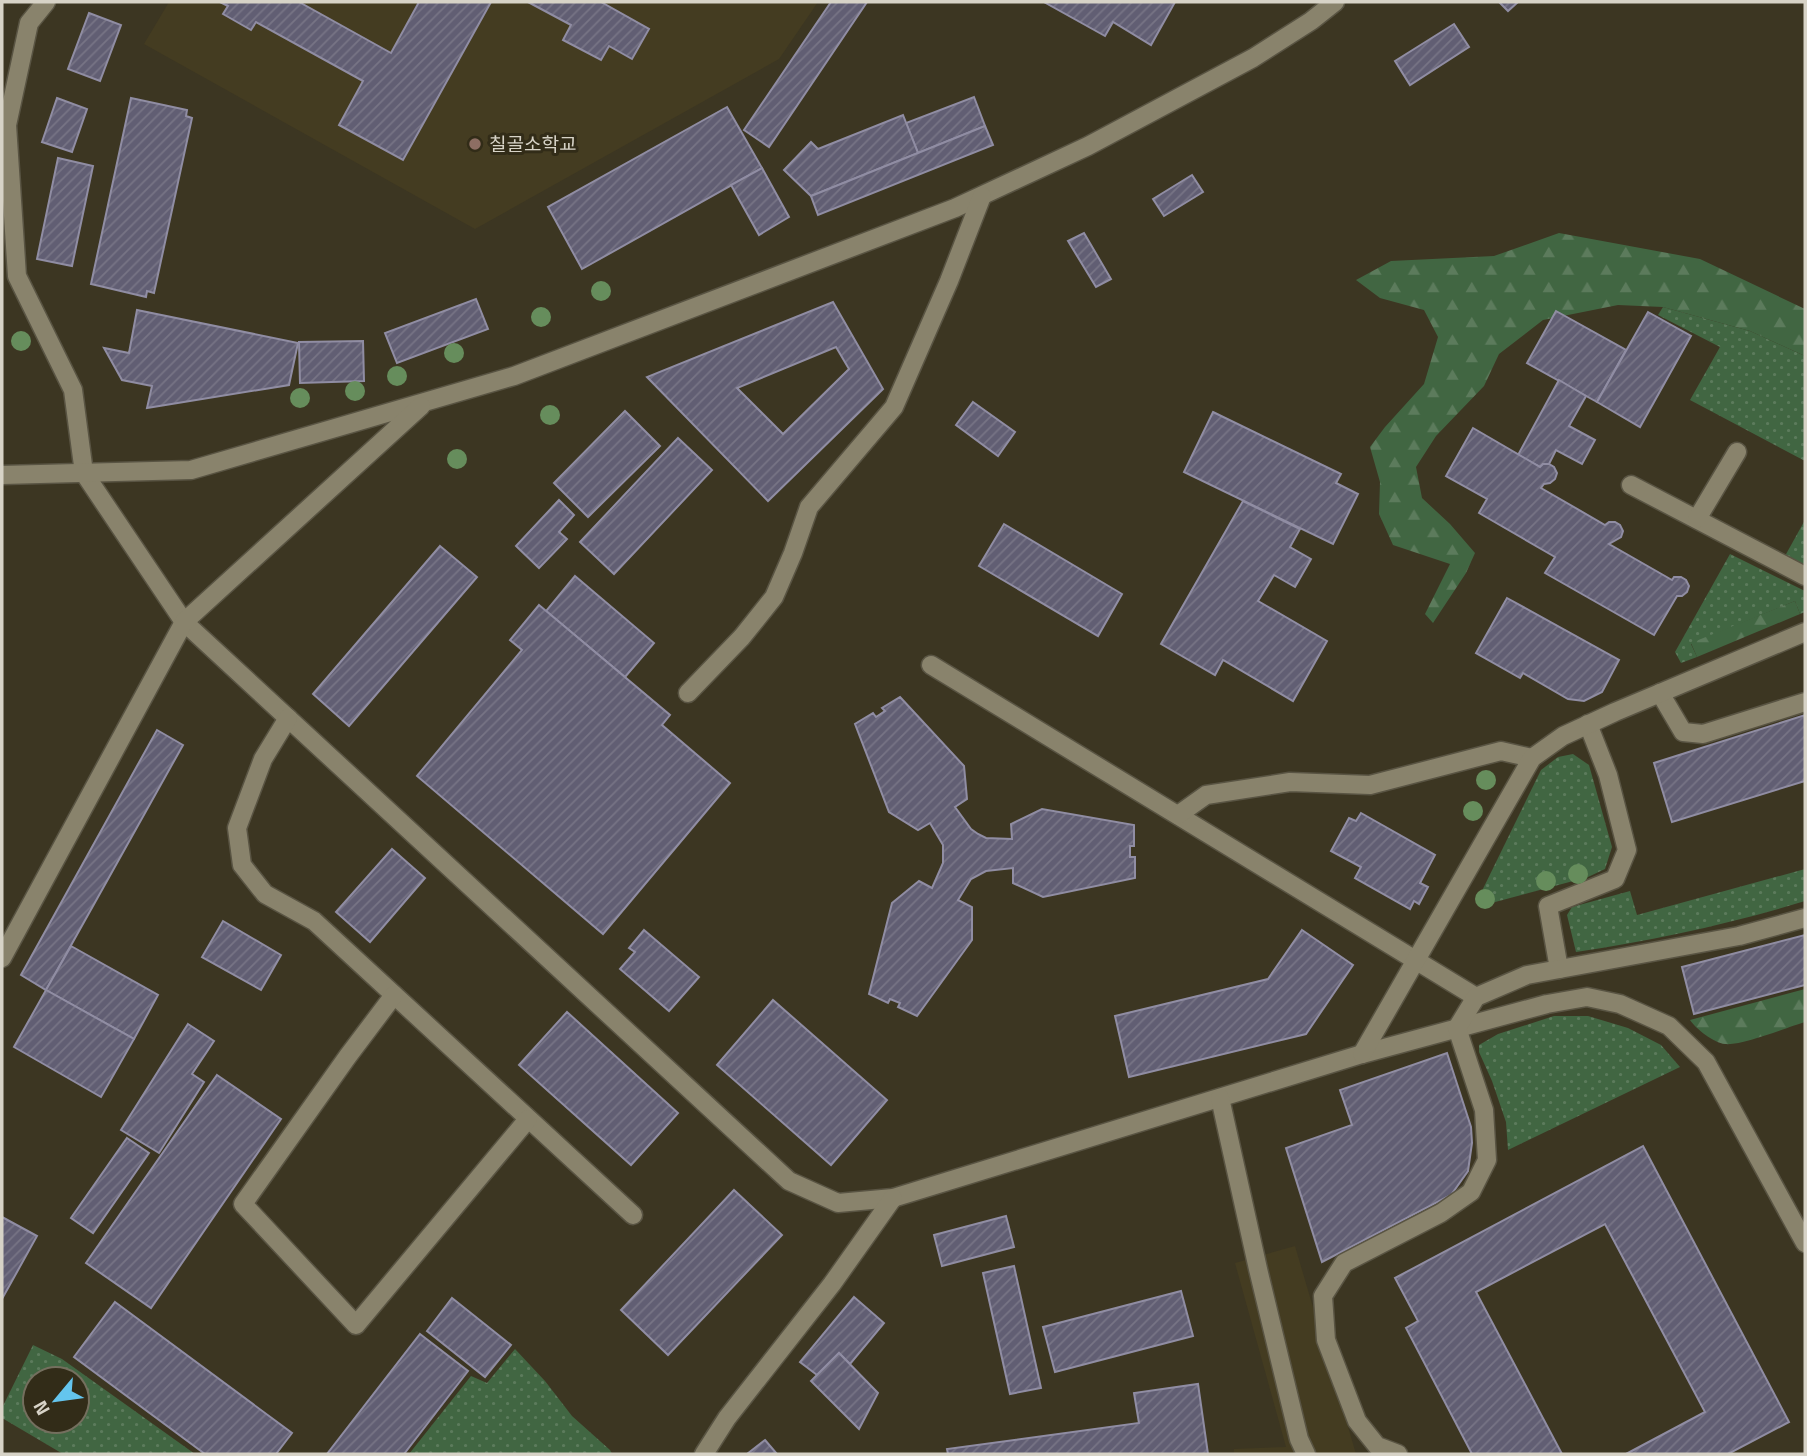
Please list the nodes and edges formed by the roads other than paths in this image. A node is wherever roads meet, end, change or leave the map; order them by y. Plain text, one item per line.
1 (46, 2) edge
2 (1335, 2) edge
3 (982, 196) junction
4 (426, 401) junction
5 (1737, 452) dead end
6 (84, 473) junction
7 (2, 475) edge
8 (1631, 485) dead end
9 (1697, 519) junction
10 (1805, 576) edge
11 (184, 622) junction
12 (1805, 632) edge
13 (931, 665) dead end
14 (1660, 693) junction
15 (688, 694) dead end
16 (1805, 702) edge
17 (288, 718) junction
18 (1588, 724) junction
19 (1532, 758) junction
20 (1178, 815) junction
21 (1805, 918) edge
22 (2, 958) edge
23 (1416, 960) junction
24 (1559, 969) junction
25 (394, 995) junction
26 (1476, 997) junction
27 (1457, 1028) junction
28 (1362, 1054) junction
29 (1220, 1098) junction
30 (528, 1119) junction
31 (893, 1198) junction
32 (633, 1215) dead end
33 (1805, 1243) edge
34 (704, 1454) edge
35 (1306, 1454) edge
36 (1398, 1454) edge

1 - 6 street
2 - 3 street
3 - 4 street
3 - 15 street
4 - 6 street
4 - 11 street
5 - 9 street
6 - 7 street
6 - 11 street
8 - 9 street
9 - 10 street
11 - 17 street
11 - 22 street
12 - 14 street
13 - 20 street
14 - 16 street
14 - 18 street
17 - 25 street
17 - 31 street
18 - 19 street
18 - 24 street
19 - 20 street
19 - 23 street
20 - 23 street
21 - 24 street
23 - 26 street
23 - 28 street
24 - 26 street
25 - 30 street
25 - 30 street
26 - 27 street
27 - 28 street
27 - 33 street
27 - 36 street
28 - 29 street
29 - 31 street
29 - 35 street
30 - 32 street
31 - 34 street

